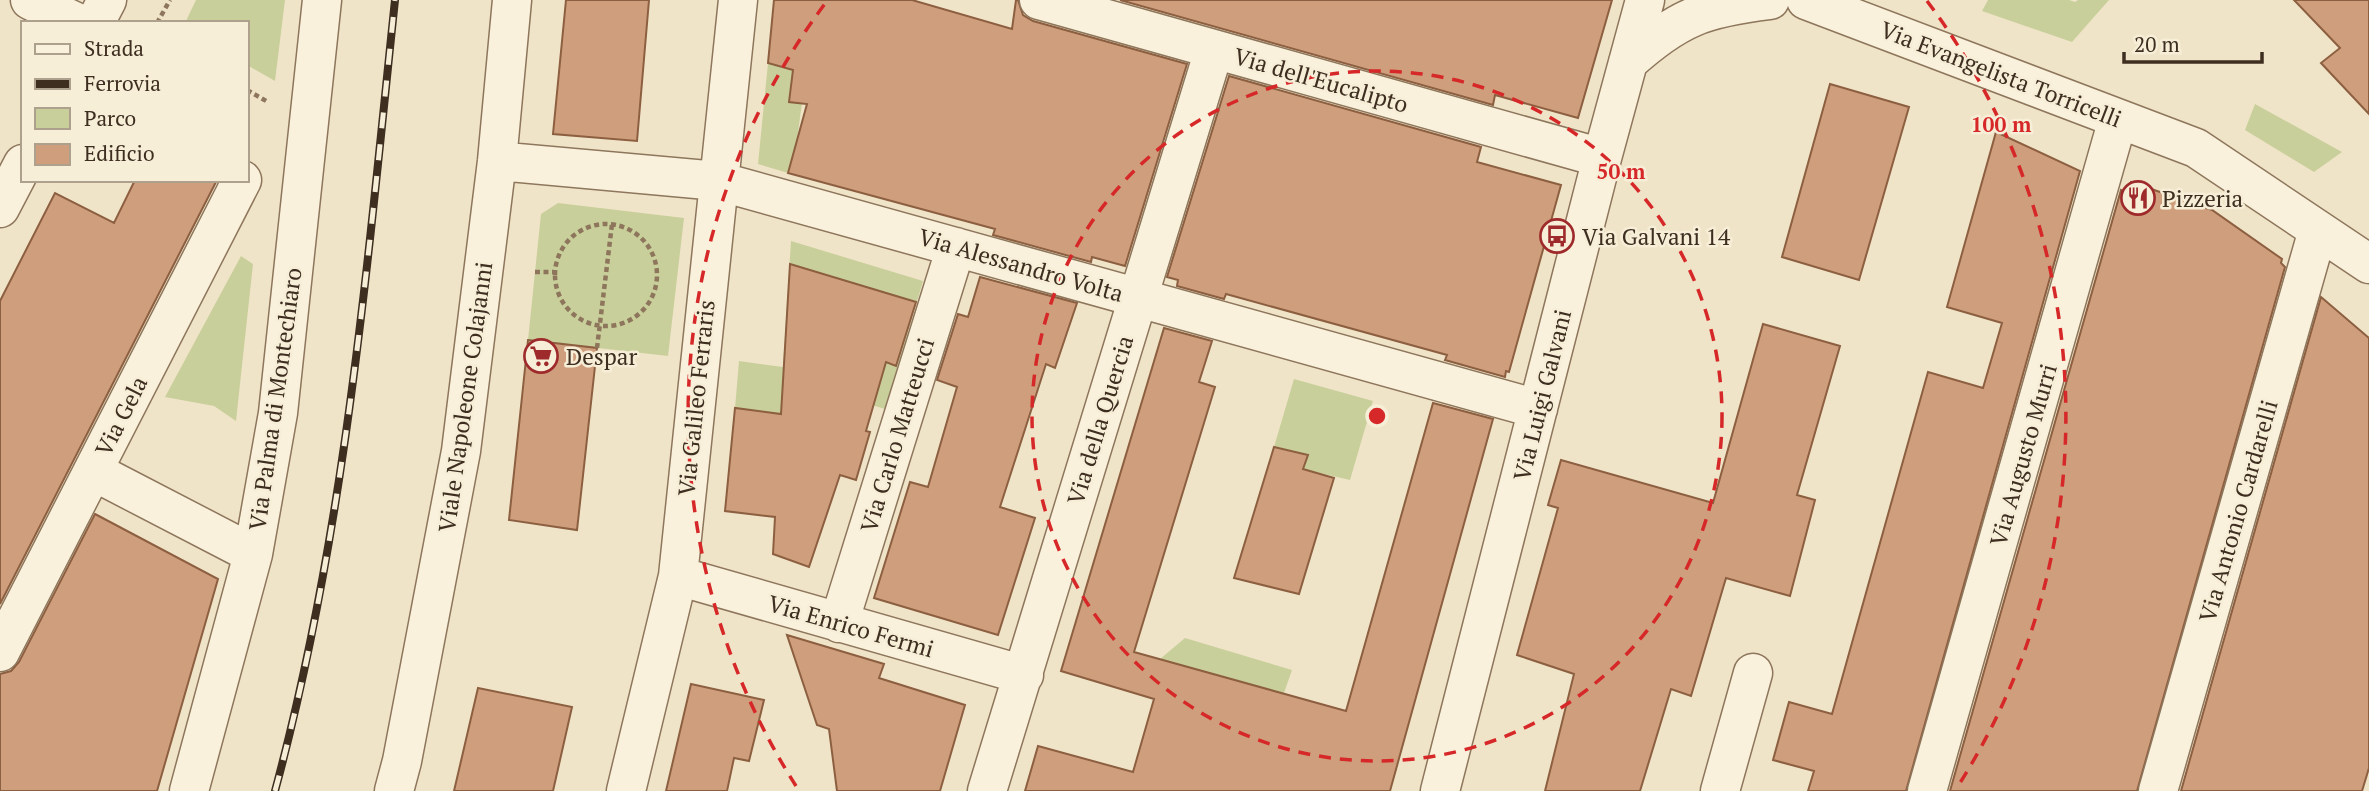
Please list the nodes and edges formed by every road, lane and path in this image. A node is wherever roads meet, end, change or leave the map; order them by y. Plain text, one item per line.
1 (30, 0) edge
2 (107, 0) edge
3 (170, 0) edge
4 (322, 0) edge
5 (512, 0) edge
6 (738, 0) edge
7 (1039, 0) edge
8 (1645, 0) edge
9 (1770, 0) edge
10 (1806, 0) edge
11 (74, 21) edge
12 (96, 21) edge
13 (158, 21) edge
14 (1214, 50) junction
15 (1628, 62) junction
16 (248, 91) edge
17 (272, 104) dead end
18 (2119, 119) junction
19 (1602, 158) junction
20 (497, 161) junction
21 (21, 168) edge
22 (718, 181) junction
23 (241, 182) edge
24 (0, 208) edge
25 (612, 224) junction
26 (2318, 230) junction
27 (956, 247) junction
28 (2369, 264) edge
29 (536, 272) dead end
30 (554, 272) junction
31 (1137, 298) junction
32 (600, 327) junction
33 (597, 348) dead end
34 (1538, 409) junction
35 (93, 471) junction
36 (253, 554) junction
37 (678, 576) junction
38 (839, 623) junction
39 (0, 652) edge
40 (1753, 673) dead end
41 (1024, 675) junction
42 (189, 791) edge
43 (394, 791) edge
44 (626, 791) edge
45 (987, 791) edge
46 (1440, 791) edge
47 (1720, 791) edge
48 (1927, 791) edge
49 (2158, 791) edge

1 - 11 street
2 - 12 street
3 - 13 path
4 - 36 street, Via Palma di Montechiaro
5 - 20 street, Viale Napoleone Colajanni
6 - 22 street, Via Galileo Ferraris
7 - 14 street, Via dell'Eucalipto
8 - 15 street, Via Luigi Galvani
9 - 15 street
10 - 18 street, Via Evangelista Torricelli
14 - 19 street, Via dell'Eucalipto
14 - 31 street, Via della Quercia
15 - 19 street, Via Luigi Galvani
16 - 17 path
18 - 26 street, Via Evangelista Torricelli
18 - 48 street, Via Augusto Murri
19 - 34 street, Via Luigi Galvani
20 - 22 street, Via Alessandro Volta
20 - 43 street, Viale Napoleone Colajanni
21 - 24 street
22 - 27 street, Via Alessandro Volta
22 - 37 street, Via Galileo Ferraris
23 - 35 street, Via Gela
25 - 30 path
25 - 32 path
25 - 32 path
26 - 28 street, Via Evangelista Torricelli
26 - 49 street, Via Antonio Cardarelli
27 - 31 street, Via Alessandro Volta
27 - 38 street, Via Carlo Matteucci
29 - 30 path
30 - 32 path
31 - 34 street, Via Alessandro Volta
31 - 41 street, Via della Quercia
32 - 33 path
34 - 46 street, Via Luigi Galvani
35 - 36 street
35 - 39 street, Via Gela
36 - 42 street, Via Palma di Montechiaro
37 - 38 street, Via Enrico Fermi
37 - 44 street, Via Galileo Ferraris
38 - 41 street, Via Enrico Fermi
40 - 47 street
41 - 45 street, Via della Quercia

